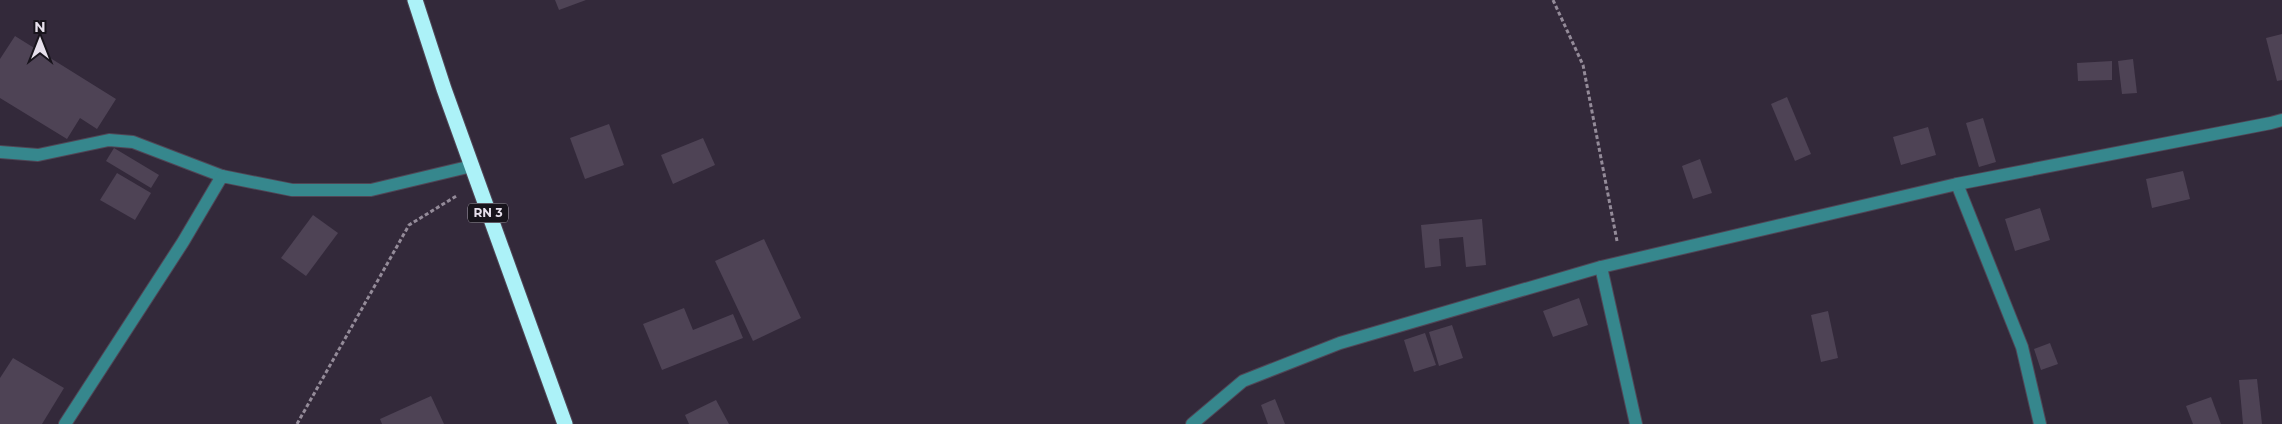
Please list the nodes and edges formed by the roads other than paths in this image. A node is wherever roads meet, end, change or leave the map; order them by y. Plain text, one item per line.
1 (415, 0) edge
2 (2282, 120) edge
3 (0, 152) edge
4 (472, 166) junction
5 (222, 176) junction
6 (1957, 184) junction
7 (1601, 267) junction
8 (65, 424) edge
9 (565, 424) edge
10 (1192, 424) edge
11 (1636, 424) edge
12 (2040, 424) edge

1 - 4 highway, RN 3
2 - 6 street
3 - 5 street
4 - 5 street
4 - 9 highway, RN 3
5 - 8 street
6 - 7 street
6 - 12 street
7 - 10 street
7 - 11 street

